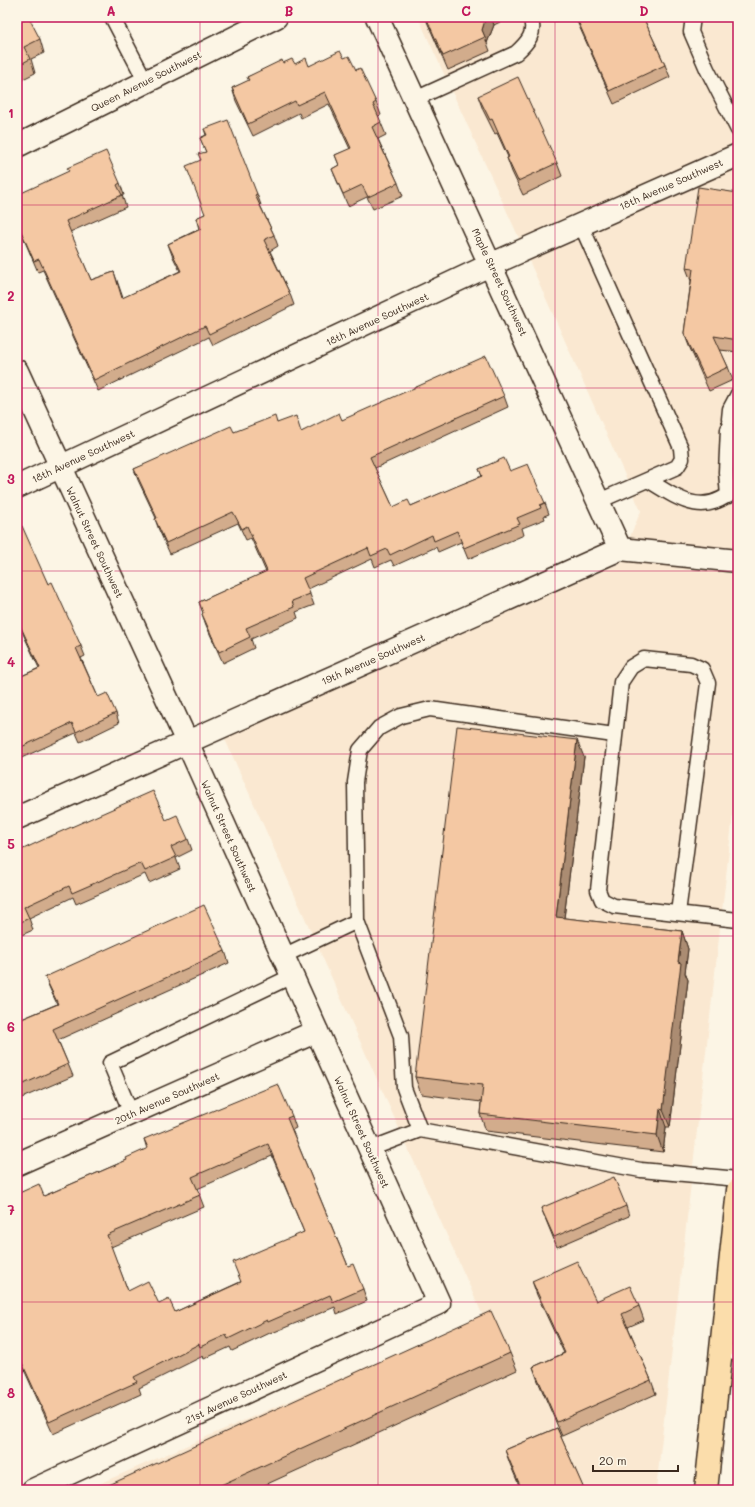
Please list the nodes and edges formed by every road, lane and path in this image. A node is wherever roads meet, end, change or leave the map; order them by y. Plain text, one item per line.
1 (112, 17) edge
2 (276, 17) edge
3 (377, 17) edge
4 (530, 17) edge
5 (693, 17) edge
6 (146, 82) junction
7 (415, 99) junction
8 (738, 130) edge
9 (17, 146) edge
10 (736, 158) edge
11 (581, 225) junction
12 (492, 264) junction
13 (17, 371) edge
14 (738, 394) edge
15 (60, 468) junction
16 (648, 480) junction
17 (738, 486) edge
18 (17, 487) edge
19 (728, 496) junction
20 (599, 501) junction
21 (620, 549) junction
22 (738, 560) edge
23 (614, 735) junction
24 (187, 742) junction
25 (17, 818) edge
26 (678, 913) junction
27 (738, 920) edge
28 (357, 922) junction
29 (283, 956) junction
30 (292, 976) junction
31 (316, 1031) junction
32 (132, 1113) junction
33 (420, 1130) junction
34 (370, 1149) junction
35 (17, 1164) edge
36 (738, 1180) edge
37 (738, 1190) edge
38 (439, 1303) joint
39 (729, 1352) edge
40 (33, 1490) edge
41 (706, 1490) edge

1 - 6 lane
2 - 6 street, Queen Avenue Southwest
3 - 7 street, Maple Street Southwest
4 - 7 lane
5 - 8 lane
6 - 9 street, Queen Avenue Southwest
7 - 12 street, Maple Street Southwest
10 - 11 street, 18th Avenue Southwest
11 - 12 street, 18th Avenue Southwest
11 - 16 lane
12 - 15 street, 18th Avenue Southwest
12 - 20 street, Maple Street Southwest
13 - 15 street, Walnut Street Southwest
14 - 19 lane
15 - 18 street, 18th Avenue Southwest
15 - 24 street, Walnut Street Southwest
16 - 19 lane
16 - 20 lane
17 - 19 lane
20 - 21 street, Maple Street Southwest
21 - 22 street, 19th Avenue Southwest
21 - 24 street, 19th Avenue Southwest
23 - 26 lane
23 - 26 lane
23 - 28 lane
24 - 25 street, 19th Avenue Southwest
24 - 29 street, Walnut Street Southwest
26 - 27 lane
28 - 29 lane
28 - 33 lane
29 - 30 street, Walnut Street Southwest
30 - 31 street, Walnut Street Southwest
30 - 32 lane
31 - 32 street, 20th Avenue Southwest
31 - 34 street, Walnut Street Southwest
32 - 35 street, 20th Avenue Southwest
33 - 34 lane
33 - 36 lane
34 - 38 street, Walnut Street Southwest
37 - 39 main road
38 - 40 street, 21st Avenue Southwest
39 - 41 main road

